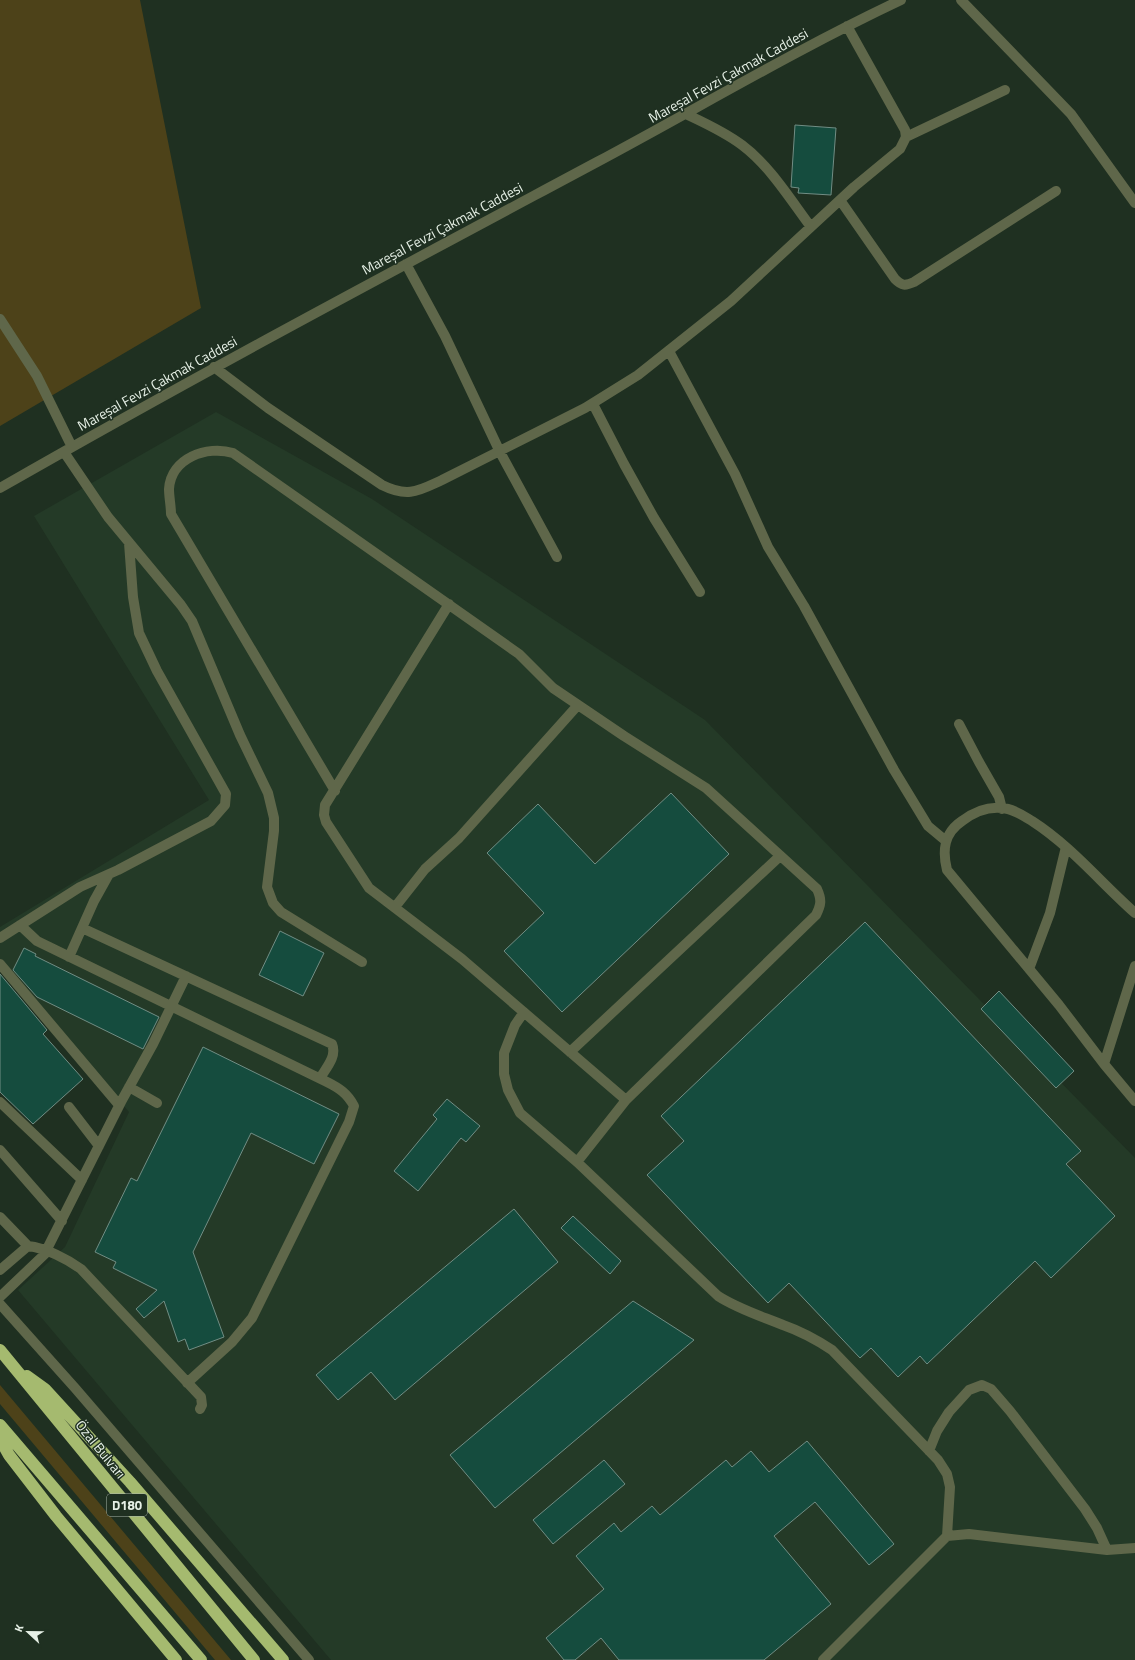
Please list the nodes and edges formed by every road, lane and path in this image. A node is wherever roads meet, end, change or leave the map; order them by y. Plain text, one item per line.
1 (901, 0) edge
2 (961, 0) edge
3 (847, 26) junction
4 (1005, 90) dead end
5 (686, 114) junction
6 (906, 137) junction
7 (1056, 191) dead end
8 (840, 200) junction
9 (1135, 203) edge
10 (811, 227) junction
11 (406, 264) junction
12 (0, 319) edge
13 (669, 351) junction
14 (214, 367) junction
15 (593, 404) junction
16 (68, 449) junction
17 (500, 452) junction
18 (0, 488) edge
19 (129, 543) junction
20 (556, 557) dead end
21 (700, 592) dead end
22 (449, 604) junction
23 (578, 705) junction
24 (959, 724) dead end
25 (335, 791) junction
26 (1002, 808) junction
27 (946, 841) junction
28 (1066, 847) junction
29 (780, 856) junction
30 (109, 874) junction
31 (395, 907) junction
32 (1135, 913) edge
33 (20, 925) junction
34 (82, 928) junction
35 (0, 938) edge
36 (69, 957) junction
37 (362, 962) dead end
38 (0, 964) edge
39 (1135, 966) edge
40 (1029, 969) junction
41 (186, 976) junction
42 (171, 1007) junction
43 (524, 1012) junction
44 (570, 1052) junction
45 (1104, 1064) junction
46 (320, 1078) junction
47 (129, 1087) junction
48 (1134, 1096) edge
49 (626, 1100) junction
50 (0, 1102) edge
51 (157, 1103) dead end
52 (119, 1105) junction
53 (69, 1107) dead end
54 (99, 1146) junction
55 (0, 1150) edge
56 (577, 1162) junction
57 (82, 1180) junction
58 (0, 1217) edge
59 (62, 1221) junction
60 (28, 1246) junction
61 (47, 1252) junction
62 (0, 1270) edge
63 (0, 1298) edge
64 (0, 1304) edge
65 (0, 1350) edge
66 (15, 1368) junction
67 (187, 1383) junction
68 (200, 1409) dead end
69 (0, 1425) edge
70 (0, 1439) edge
71 (929, 1451) junction
72 (947, 1536) junction
73 (1135, 1548) edge
74 (1106, 1550) junction
75 (176, 1660) edge
76 (201, 1660) edge
77 (254, 1660) edge
78 (283, 1660) edge
79 (309, 1660) edge
80 (823, 1660) edge

1 - 3 street, Mareşal Fevzi Çakmak Caddesi
2 - 9 street
3 - 5 street, Mareşal Fevzi Çakmak Caddesi
3 - 6 street
4 - 6 street
5 - 10 street
5 - 11 street, Mareşal Fevzi Çakmak Caddesi
6 - 8 street
7 - 8 street
8 - 10 street
10 - 13 street
11 - 14 street, Mareşal Fevzi Çakmak Caddesi
11 - 17 street
12 - 16 street
13 - 15 street
13 - 27 street
14 - 16 street, Mareşal Fevzi Çakmak Caddesi
14 - 17 street
15 - 17 street
15 - 21 street
16 - 18 street, Mareşal Fevzi Çakmak Caddesi
16 - 19 street
17 - 20 street
19 - 30 street
19 - 37 street
22 - 23 street
22 - 25 street
22 - 25 street
23 - 29 street
23 - 31 street
24 - 26 street
25 - 31 street
26 - 27 street
26 - 28 street
27 - 40 street
28 - 32 street
28 - 40 street
29 - 44 street
29 - 49 street
30 - 33 street
30 - 34 street
31 - 43 street
33 - 35 street
33 - 36 street
34 - 36 street
34 - 41 street
36 - 42 street
38 - 52 street
39 - 45 street
40 - 45 street
41 - 42 street
41 - 46 street
42 - 46 street
42 - 47 street
43 - 44 street
43 - 56 street
44 - 49 street
45 - 48 street
46 - 67 street
47 - 51 street
47 - 52 street
49 - 56 street
50 - 57 street
52 - 54 street
53 - 54 street
54 - 57 street
55 - 59 street
56 - 71 street
57 - 59 street
58 - 60 street
59 - 61 street
60 - 61 street
60 - 62 street
61 - 63 street
61 - 67 street
64 - 79 street
65 - 66 highway, Özal Bulvarı / D180
66 - 77 highway, Özal Bulvarı / D180
66 - 78 highway, D180
67 - 68 street
69 - 76 highway
70 - 75 highway
71 - 72 street
71 - 74 street
72 - 74 street
72 - 80 street
73 - 74 street

